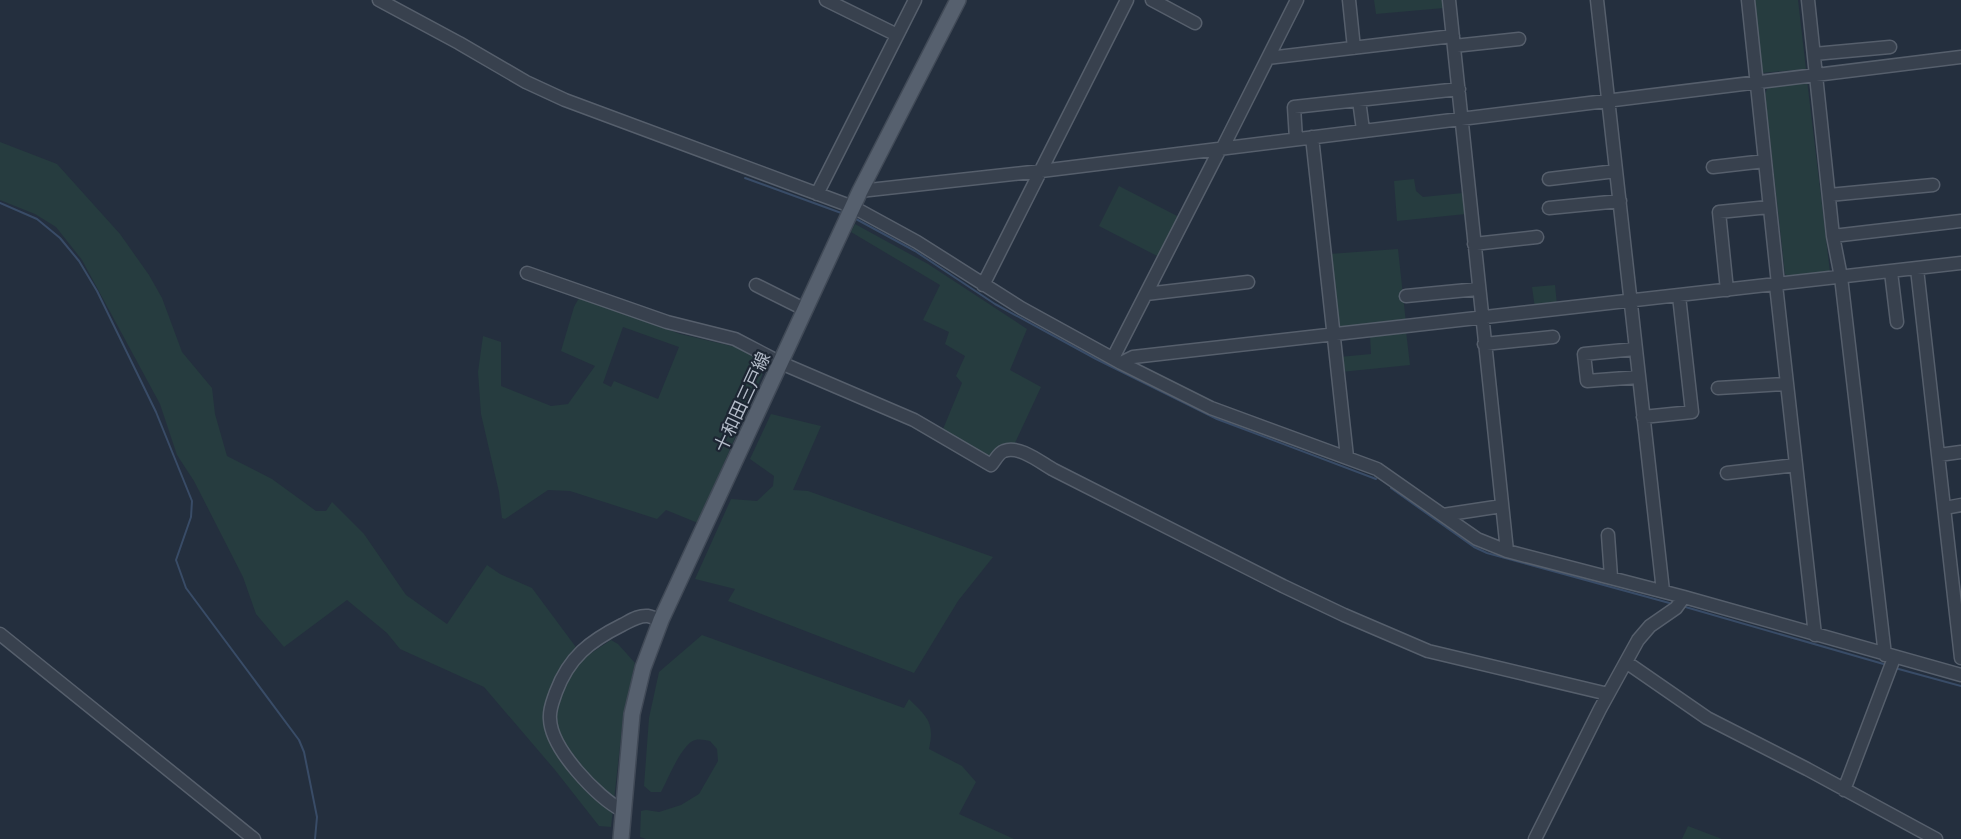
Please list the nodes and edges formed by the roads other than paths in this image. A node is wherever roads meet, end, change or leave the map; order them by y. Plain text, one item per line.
1 (379, 0) edge
2 (826, 0) edge
3 (915, 0) edge
4 (958, 0) edge
5 (1127, 0) edge
6 (1152, 0) edge
7 (1298, 0) edge
8 (1349, 0) edge
9 (1449, 0) edge
10 (1597, 0) edge
11 (1748, 0) edge
12 (1808, 0) edge
13 (1195, 23) dead end
14 (897, 35) junction
15 (1519, 39) dead end
16 (1453, 41) junction
17 (1890, 47) dead end
18 (1354, 48) junction
19 (1814, 54) junction
20 (1961, 57) edge
21 (1268, 58) junction
22 (1816, 75) junction
23 (1757, 81) junction
24 (1459, 89) junction
25 (1609, 99) junction
26 (1359, 100) junction
27 (1462, 118) junction
28 (1363, 130) junction
29 (1312, 137) junction
30 (1296, 139) junction
31 (1221, 149) junction
32 (1765, 161) junction
33 (1713, 167) dead end
34 (1041, 171) junction
35 (1616, 171) junction
36 (1549, 179) dead end
37 (1933, 185) dead end
38 (860, 191) junction
39 (817, 194) junction
40 (1829, 195) junction
41 (1620, 201) junction
42 (853, 207) junction
43 (1769, 207) junction
44 (1548, 208) dead end
45 (1961, 221) edge
46 (1833, 236) junction
47 (1538, 237) dead end
48 (1474, 244) junction
49 (1961, 264) edge
50 (1917, 269) junction
51 (1891, 272) junction
52 (526, 273) dead end
53 (1841, 277) junction
54 (1248, 282) dead end
55 (1777, 284) junction
56 (756, 285) dead end
57 (983, 285) junction
58 (1478, 289) junction
59 (1727, 290) junction
60 (1146, 294) junction
61 (1406, 296) dead end
62 (1679, 296) junction
63 (1630, 302) junction
64 (806, 310) junction
65 (1481, 318) junction
66 (1897, 322) dead end
67 (1334, 336) junction
68 (1552, 337) dead end
69 (1484, 344) junction
70 (1635, 349) junction
71 (1117, 361) junction
72 (781, 363) junction
73 (1639, 377) junction
74 (1786, 384) junction
75 (1718, 388) dead end
76 (1642, 417) junction
77 (1961, 452) edge
78 (1938, 454) junction
79 (1347, 457) junction
80 (1796, 465) junction
81 (1726, 473) dead end
82 (1961, 505) edge
83 (1502, 506) junction
84 (1945, 508) junction
85 (1443, 515) junction
86 (1608, 535) dead end
87 (1507, 551) junction
88 (1956, 568) edge
89 (1611, 577) junction
90 (1663, 591) junction
91 (1680, 603) junction
92 (661, 620) junction
93 (1959, 620) edge
94 (0, 633) edge
95 (1815, 635) junction
96 (1961, 658) edge
97 (1626, 662) junction
98 (1890, 662) junction
99 (1961, 675) edge
100 (1608, 694) junction
101 (1844, 790) junction
102 (623, 811) junction
103 (254, 839) edge
104 (621, 839) edge
105 (1535, 839) edge
106 (1935, 839) edge

1 - 39 street
2 - 14 street
3 - 14 street
4 - 38 main road, 十和田三戸線
5 - 34 street
6 - 13 street
7 - 21 street
8 - 18 street
9 - 16 street
10 - 25 street
11 - 23 street
12 - 19 street
14 - 39 street
15 - 16 street
16 - 18 street
16 - 24 street
17 - 19 street
18 - 21 street
19 - 22 street
20 - 22 street
21 - 31 street
22 - 23 street
22 - 40 street
23 - 25 street
23 - 32 street
24 - 26 street
24 - 27 street
25 - 27 street
25 - 35 street
26 - 28 street
26 - 30 street
27 - 28 street
27 - 48 street
28 - 29 street
29 - 30 street
29 - 67 street
30 - 31 street
31 - 34 street
31 - 60 street
32 - 33 street
32 - 43 street
34 - 38 street
34 - 57 street
35 - 36 street
35 - 41 street
37 - 40 street
38 - 42 main road, 十和田三戸線
39 - 42 street
40 - 46 street
41 - 44 street
41 - 63 street
42 - 57 street
42 - 64 main road, 十和田三戸線
43 - 55 street
43 - 59 street
45 - 46 street
46 - 53 street
47 - 48 street
48 - 58 street
49 - 50 street
50 - 51 street
50 - 78 street
51 - 53 street
51 - 66 street
52 - 72 street
53 - 55 street
53 - 98 street
54 - 60 street
55 - 59 street
55 - 74 street
56 - 64 street
57 - 71 street
58 - 61 street
58 - 65 street
59 - 62 street
60 - 71 street
62 - 63 street
62 - 76 street
63 - 65 street
63 - 70 street
64 - 72 main road, 十和田三戸線
65 - 67 street
65 - 69 street
67 - 71 street
67 - 79 street
68 - 69 street
69 - 83 street
70 - 73 street
70 - 73 street
71 - 79 street
72 - 92 main road, 十和田三戸線
72 - 100 street
73 - 76 street
74 - 75 street
74 - 80 street
76 - 90 street
77 - 78 street
78 - 84 street
79 - 85 street
80 - 81 street
80 - 95 street
82 - 84 street
83 - 85 street
83 - 87 street
84 - 88 street
85 - 87 street
86 - 89 street
87 - 89 street
88 - 93 street
89 - 90 street
90 - 91 street
91 - 95 street
91 - 97 street
92 - 102 main road, 十和田三戸線
92 - 102 street
93 - 96 street
94 - 103 street
95 - 98 street
97 - 100 street
97 - 101 street
98 - 99 street
98 - 101 street
100 - 105 street
101 - 106 street
102 - 104 main road, 十和田三戸線

